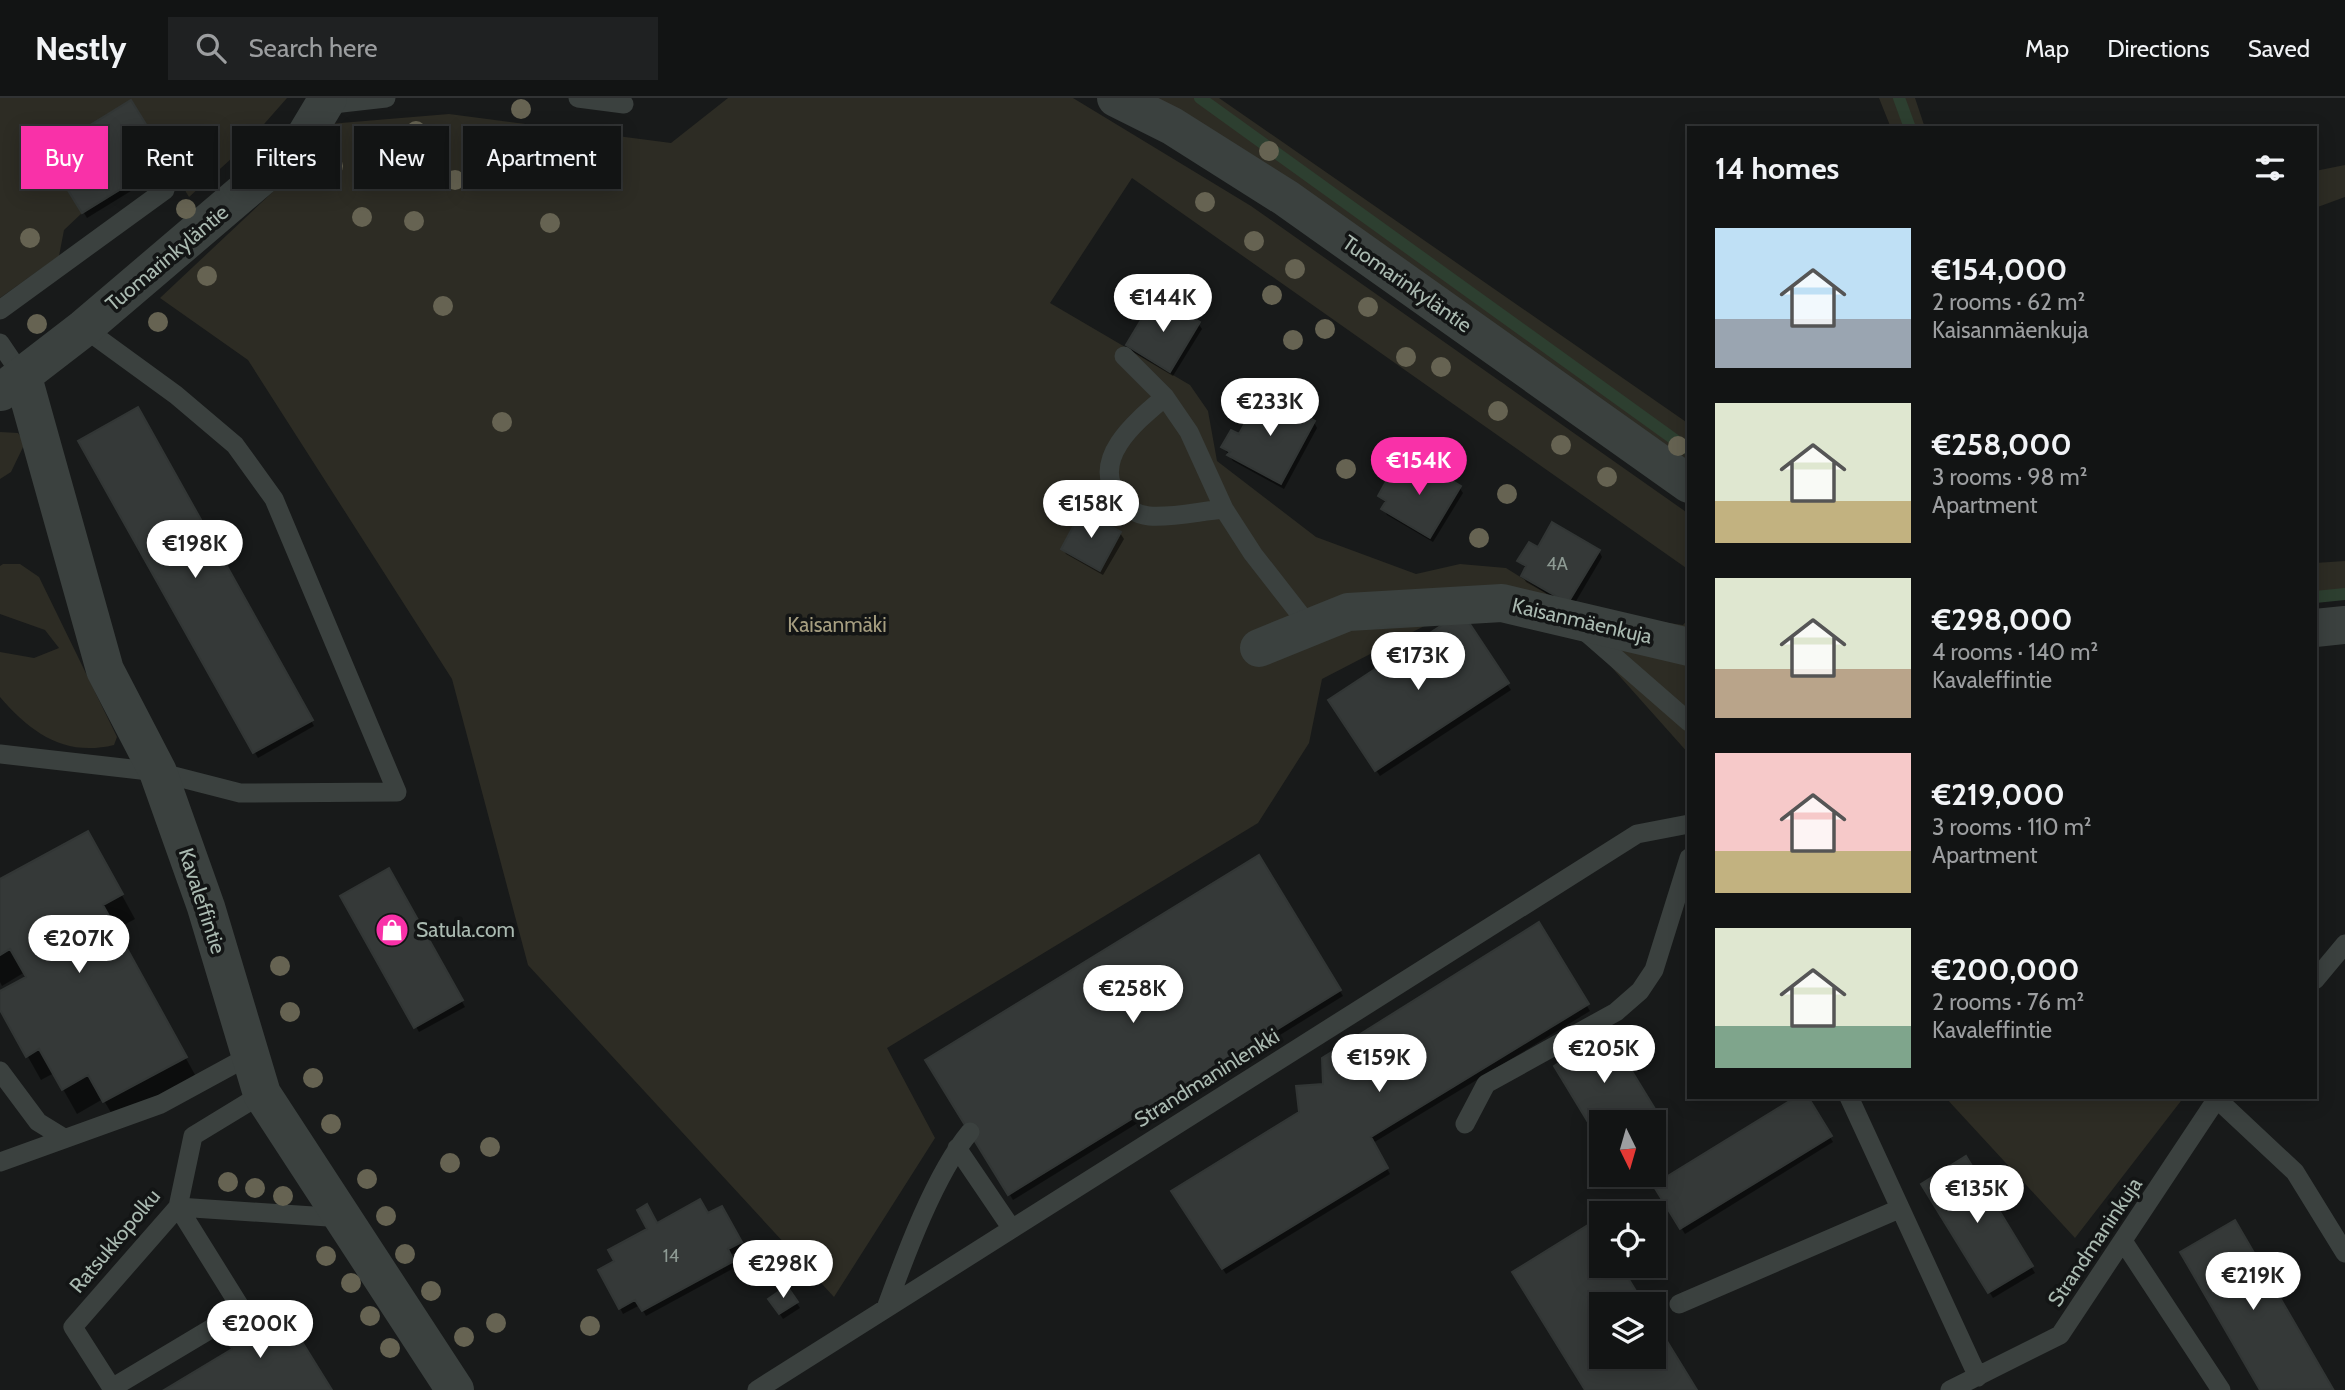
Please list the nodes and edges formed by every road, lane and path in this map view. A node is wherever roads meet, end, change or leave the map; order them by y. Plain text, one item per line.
1 (386, 98) edge
2 (578, 98) edge
3 (1116, 98) edge
4 (326, 101) edge
5 (624, 104) dead end
6 (165, 190) dead end
7 (0, 310) edge
8 (84, 328) junction
9 (0, 343) edge
10 (1124, 356) dead end
11 (11, 385) edge
12 (1165, 397) junction
13 (1687, 483) edge
14 (1224, 509) junction
15 (1563, 617) junction
16 (2345, 625) edge
17 (1310, 628) junction
18 (2317, 628) edge
19 (1687, 647) edge
20 (1259, 648) dead end
21 (1687, 720) edge
22 (0, 754) edge
23 (158, 772) junction
24 (1687, 824) edge
25 (1687, 864) edge
26 (2345, 944) edge
27 (2317, 978) edge
28 (251, 1055) junction
29 (0, 1070) edge
30 (262, 1094) junction
31 (1850, 1099) edge
32 (2217, 1099) edge
33 (2219, 1099) edge
34 (1465, 1124) dead end
35 (970, 1132) dead end
36 (64, 1138) junction
37 (957, 1148) junction
38 (0, 1161) edge
39 (178, 1207) junction
40 (1899, 1209) junction
41 (343, 1218) junction
42 (1012, 1229) junction
43 (2123, 1241) junction
44 (2345, 1253) edge
45 (1679, 1304) dead end
46 (886, 1308) junction
47 (249, 1321) dead end
48 (214, 1327) dead end
49 (1978, 1377) junction
50 (455, 1390) edge
51 (757, 1390) edge
52 (1950, 1390) edge
53 (2221, 1390) edge

1 - 4 lane
2 - 5 lane
3 - 13 street, Tuomarinkyläntie
4 - 8 street, Tuomarinkyläntie
6 - 7 lane
8 - 11 street, Tuomarinkyläntie
8 - 23 lane
9 - 11 lane
10 - 12 lane
11 - 23 street, Kavaleffintie
12 - 14 lane
12 - 14 lane
14 - 17 lane
15 - 17 street, Kaisanmäenkuja
15 - 19 street, Kaisanmäenkuja
15 - 21 lane
16 - 18 street
17 - 20 street, Kaisanmäenkuja
22 - 23 lane
23 - 28 street, Kavaleffintie
24 - 42 lane, Strandmaninlenkki
25 - 34 lane
26 - 27 lane
28 - 30 street, Kavaleffintie
28 - 36 lane
29 - 36 lane
30 - 39 lane, Ratsukkopolku
30 - 41 street, Kavaleffintie
31 - 40 lane
32 - 43 lane, Strandmaninkuja
33 - 44 lane
35 - 37 lane
36 - 38 lane
37 - 42 lane
37 - 46 lane
39 - 41 lane
39 - 47 lane
39 - 48 lane, Ratsukkopolku
40 - 45 lane
40 - 49 lane
41 - 50 street, Kavaleffintie
42 - 46 lane, Strandmaninlenkki
43 - 49 lane, Strandmaninkuja
43 - 53 lane
46 - 51 lane, Strandmaninlenkki
49 - 52 lane

